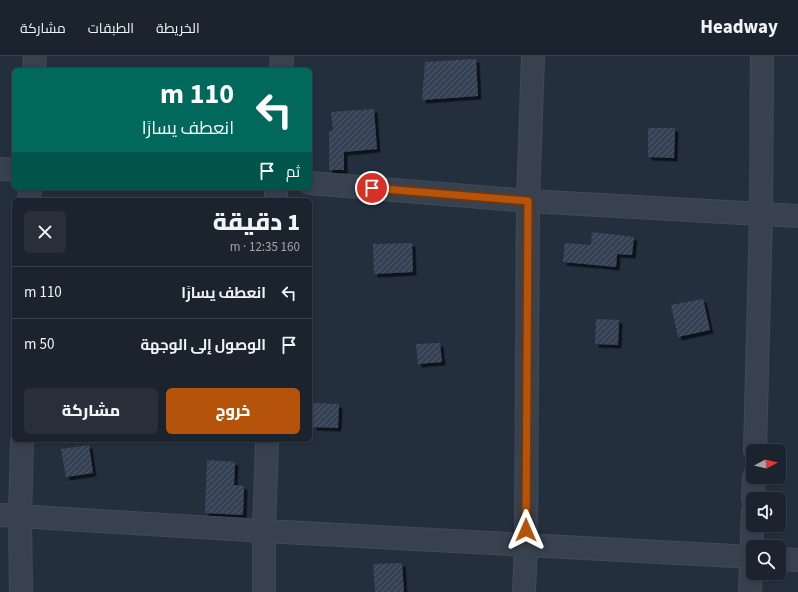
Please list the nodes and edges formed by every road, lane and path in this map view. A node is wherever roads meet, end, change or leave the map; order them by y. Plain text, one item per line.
1 (35, 56) edge
2 (282, 56) edge
3 (533, 56) edge
4 (762, 56) edge
5 (34, 68) edge
6 (281, 68) edge
7 (0, 169) edge
8 (12, 170) edge
9 (312, 183) edge
10 (528, 201) junction
11 (761, 214) junction
12 (798, 216) edge
13 (22, 442) edge
14 (267, 442) edge
15 (755, 444) edge
16 (10, 516) edge
17 (264, 531) junction
18 (526, 545) junction
19 (746, 557) edge
20 (786, 559) edge
21 (798, 560) edge
22 (751, 580) edge
23 (21, 592) edge
24 (264, 592) edge
25 (524, 592) edge
26 (750, 592) edge

1 - 5 street
2 - 6 street
3 - 10 street
4 - 11 street
7 - 8 street
9 - 10 street
10 - 11 street
10 - 18 street
11 - 12 street
11 - 15 street
13 - 16 street
14 - 17 street
16 - 17 street
16 - 23 street
17 - 18 street
17 - 24 street
18 - 19 street
18 - 25 street
20 - 21 street
22 - 26 street

